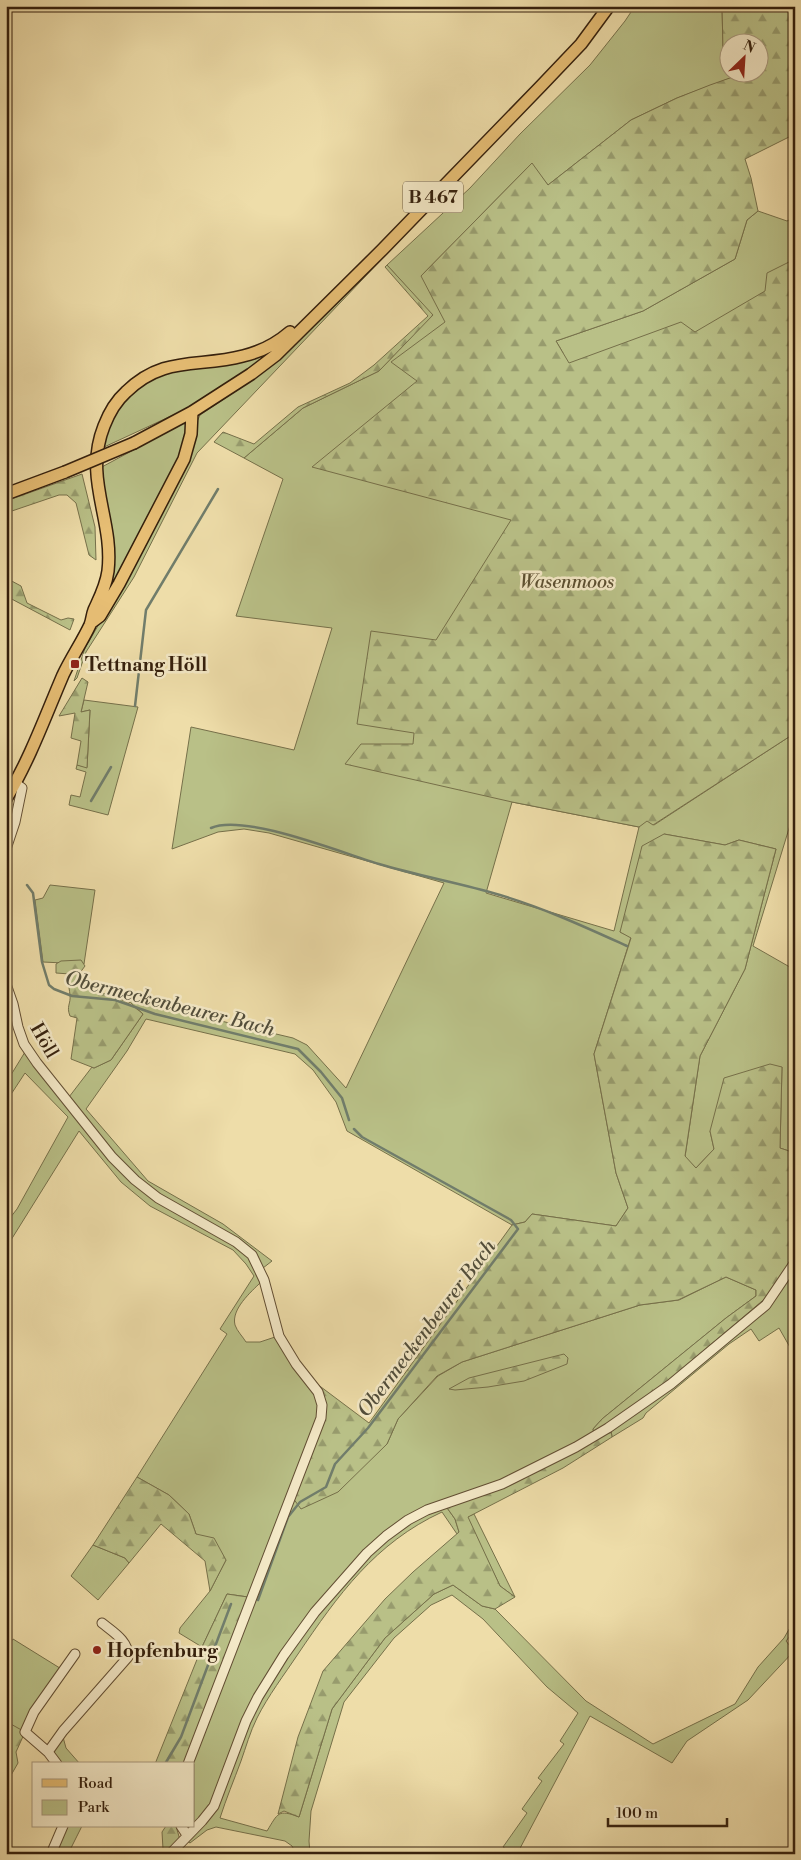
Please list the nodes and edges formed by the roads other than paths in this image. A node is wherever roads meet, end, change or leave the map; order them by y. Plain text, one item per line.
1 (609, 6) edge
2 (303, 328) junction
3 (192, 412) junction
4 (6, 494) edge
5 (91, 623) junction
6 (15, 783) junction
7 (6, 798) edge
8 (6, 849) edge
9 (6, 984) edge
10 (795, 1262) edge
11 (102, 1623) dead end
12 (75, 1654) dead end
13 (48, 1752) junction
14 (56, 1762) edge
15 (189, 1762) edge
16 (62, 1828) edge
17 (182, 1828) edge
18 (194, 1828) edge
19 (195, 1828) edge
20 (187, 1835) junction
21 (51, 1854) edge
22 (170, 1854) edge

1 - 2 main road, B 467
2 - 3 main road, B 467
2 - 5 main road
3 - 4 main road, B 467, bridge
3 - 5 main road
5 - 6 main road
6 - 7 main road
6 - 8 street
9 - 15 street, Höll
10 - 19 street
11 - 13 street
12 - 13 street
13 - 14 street
16 - 21 street
17 - 20 street
18 - 20 street
20 - 22 street

